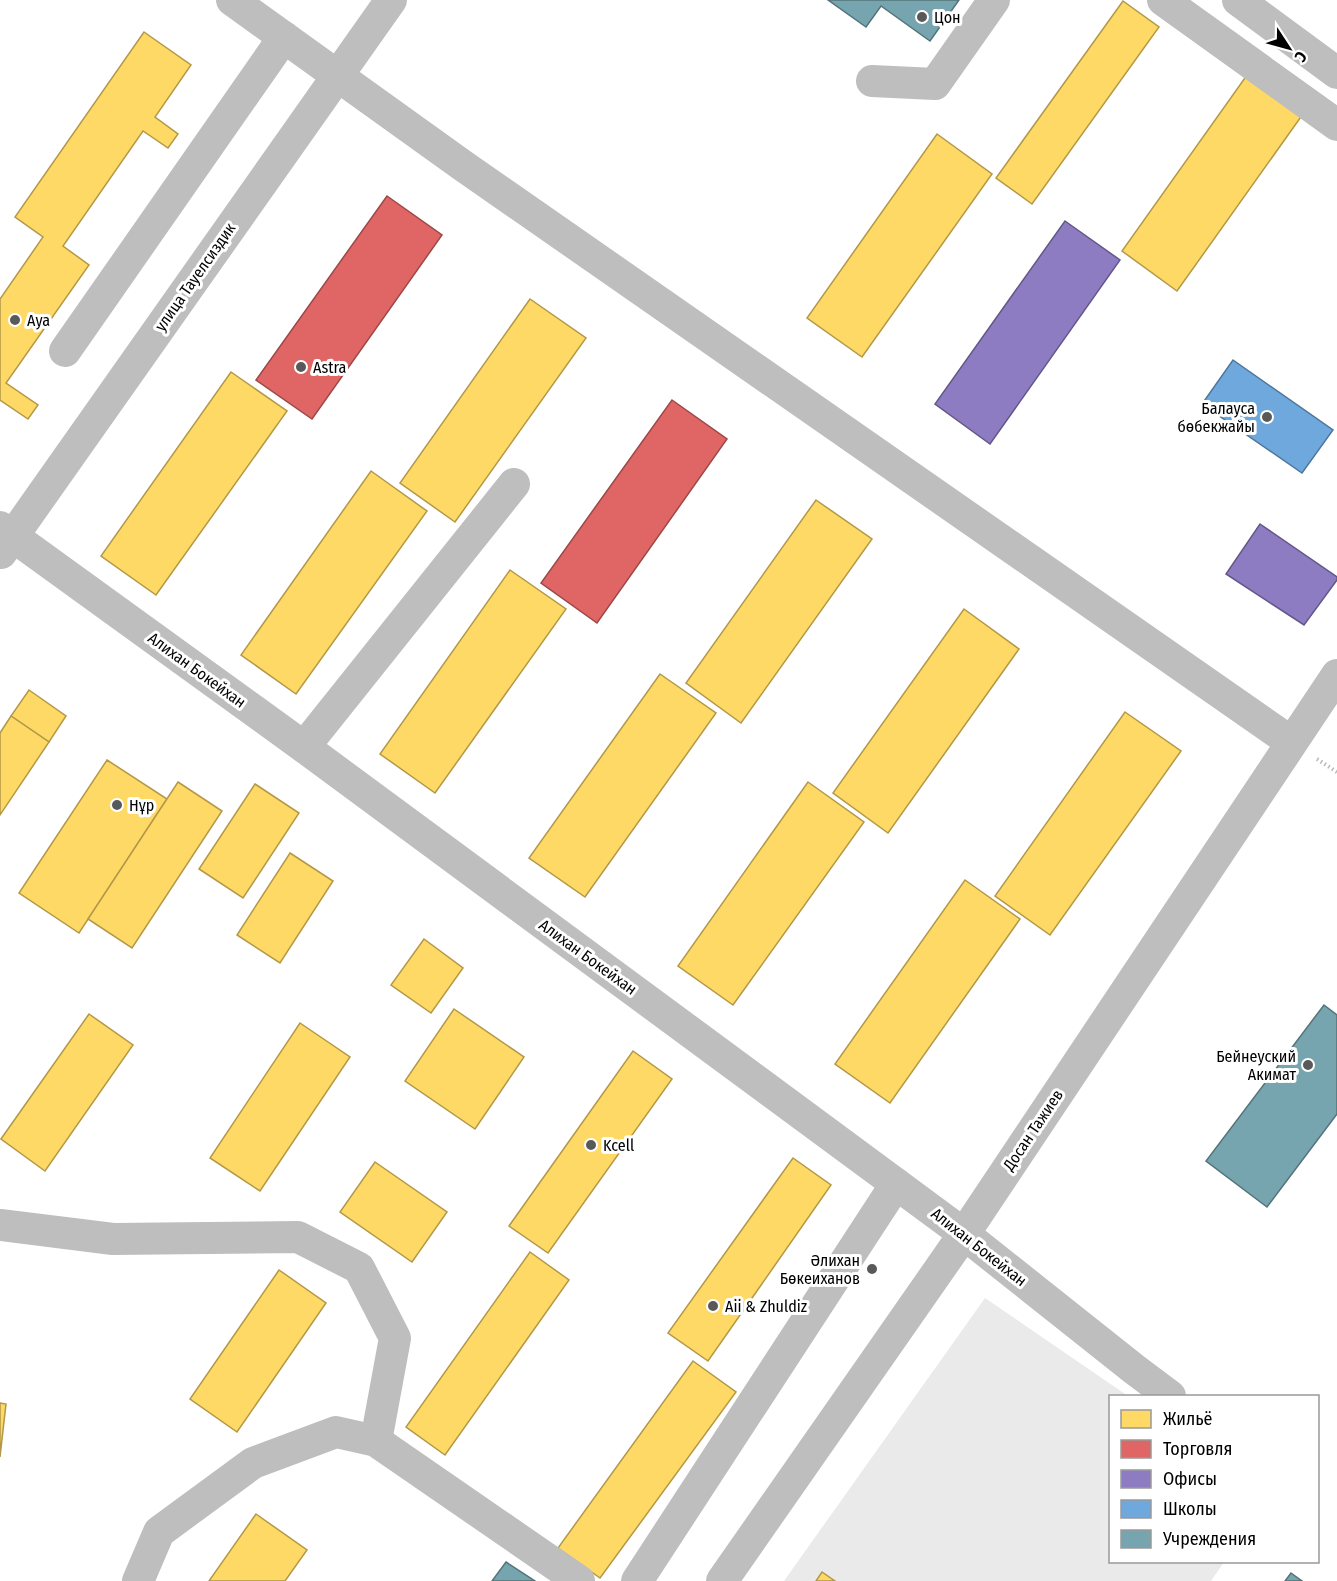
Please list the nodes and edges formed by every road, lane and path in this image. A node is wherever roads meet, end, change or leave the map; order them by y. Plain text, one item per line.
1 (232, 0) edge
2 (391, 0) edge
3 (994, 0) edge
4 (1162, 0) edge
5 (1240, 0) edge
6 (284, 37) junction
7 (1337, 73) edge
8 (337, 75) junction
9 (872, 81) dead end
10 (1337, 125) edge
11 (65, 351) dead end
12 (514, 484) dead end
13 (4, 539) edge
14 (1337, 675) edge
15 (1291, 742) junction
16 (304, 747) junction
17 (896, 1184) junction
18 (0, 1225) edge
19 (964, 1234) junction
20 (1169, 1395) edge
21 (376, 1441) junction
22 (138, 1581) edge
23 (579, 1581) edge
24 (637, 1581) edge
25 (723, 1581) edge

1 - 6 street
2 - 8 street, улица Тауелсиздик
3 - 9 street
4 - 10 street
5 - 7 street
6 - 8 street
6 - 11 street
8 - 13 street, улица Тауелсиздик
8 - 15 street
12 - 16 street
13 - 16 street, Алихан Бокейхан
14 - 15 street, Досан Тажиев
15 - 19 street, Досан Тажиев
16 - 17 street, Алихан Бокейхан
17 - 19 street, Алихан Бокейхан
17 - 24 street
18 - 21 street
19 - 20 street, Алихан Бокейхан
19 - 25 street, Досан Тажиев
21 - 22 street
21 - 23 street

